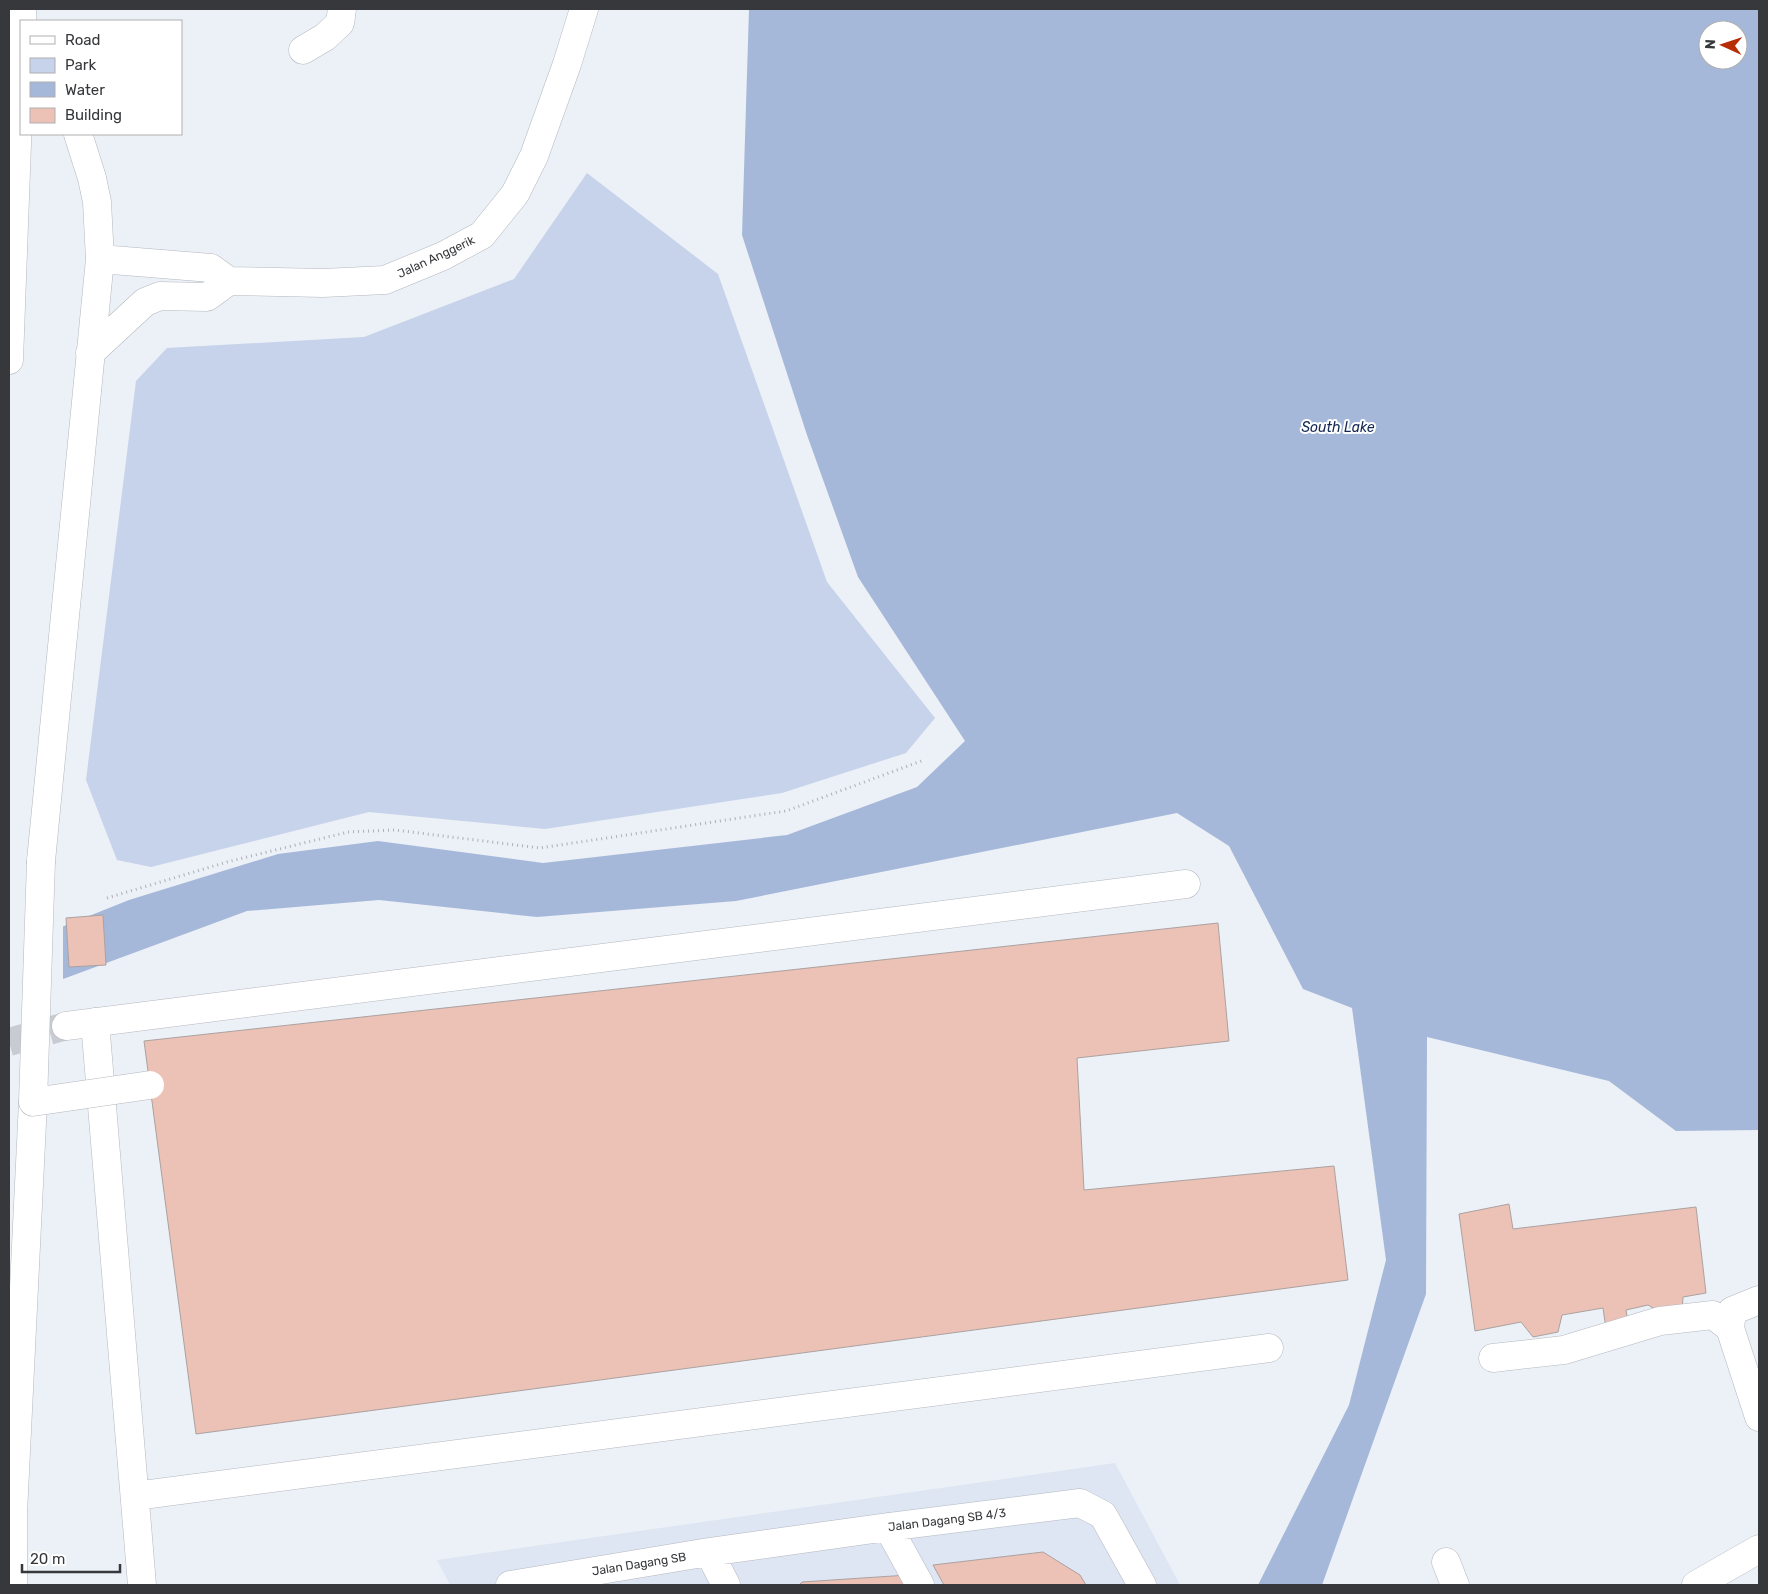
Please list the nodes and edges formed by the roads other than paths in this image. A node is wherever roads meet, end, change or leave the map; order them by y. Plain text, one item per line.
1 (342, 9) edge
2 (584, 9) edge
3 (303, 50) dead end
4 (20, 63) edge
5 (78, 135) edge
6 (100, 259) junction
7 (229, 281) junction
8 (90, 353) junction
9 (9, 360) edge
10 (1186, 884) dead end
11 (95, 1022) junction
12 (66, 1026) tunnel mouth
13 (150, 1085) dead end
14 (32, 1102) junction
15 (1759, 1300) edge
16 (1730, 1328) junction
17 (1269, 1348) dead end
18 (1493, 1358) dead end
19 (1759, 1417) edge
20 (135, 1496) junction
21 (888, 1527) junction
22 (1759, 1549) edge
23 (709, 1552) junction
24 (14, 1585) edge
25 (142, 1585) edge
26 (510, 1585) edge
27 (726, 1585) edge
28 (920, 1585) edge
29 (1142, 1585) edge
30 (1696, 1585) edge

1 - 3 main road
2 - 7 main road, Jalan Anggerik
4 - 9 main road
5 - 6 main road
6 - 7 main road
6 - 8 main road
7 - 8 main road
8 - 14 main road, bridge
10 - 11 main road
11 - 12 main road
11 - 20 main road
13 - 14 main road, bridge
14 - 24 main road
15 - 16 main road
16 - 18 main road
16 - 19 main road
17 - 20 main road
20 - 25 main road
21 - 23 main road, Jalan Dagang SB 4/3
21 - 28 main road
21 - 29 main road, Jalan Dagang SB 4/3
22 - 30 main road
23 - 26 main road, Jalan Dagang SB
23 - 27 main road

